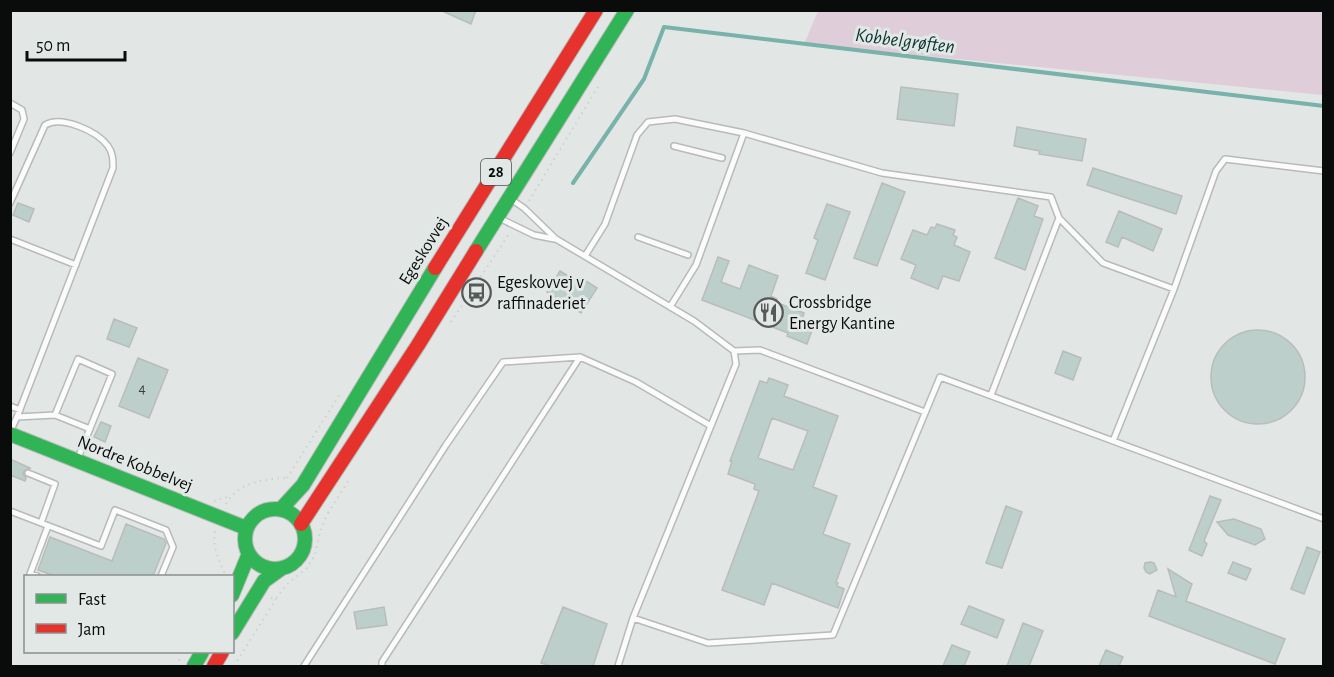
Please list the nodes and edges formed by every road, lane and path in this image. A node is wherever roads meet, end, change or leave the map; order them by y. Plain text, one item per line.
1 (596, 10) edge
2 (627, 10) edge
3 (10, 103) edge
4 (744, 133) junction
5 (674, 146) dead end
6 (10, 153) edge
7 (723, 158) dead end
8 (1323, 171) edge
9 (510, 199) junction
10 (10, 203) edge
11 (499, 218) junction
12 (1059, 218) junction
13 (638, 237) dead end
14 (10, 239) edge
15 (556, 239) junction
16 (688, 255) dead end
17 (585, 256) junction
18 (76, 265) junction
19 (1174, 289) junction
20 (670, 307) junction
21 (734, 351) junction
22 (580, 357) junction
23 (991, 395) junction
24 (10, 406) edge
25 (20, 410) junction
26 (925, 411) junction
27 (55, 415) junction
28 (17, 417) junction
29 (711, 426) junction
30 (90, 429) junction
31 (10, 433) edge
32 (1113, 441) junction
33 (77, 460) junction
34 (28, 473) dead end
35 (287, 478) dead end
36 (303, 485) junction
37 (318, 495) junction
38 (281, 509) junction
39 (10, 511) edge
40 (1323, 519) edge
41 (41, 522) junction
42 (301, 525) junction
43 (48, 526) junction
44 (246, 528) junction
45 (248, 556) junction
46 (282, 568) junction
47 (34, 575) edge
48 (161, 575) edge
49 (234, 590) edge
50 (254, 595) junction
51 (276, 598) junction
52 (633, 618) junction
53 (234, 630) edge
54 (234, 666) edge
55 (304, 666) edge
56 (382, 666) edge
57 (618, 666) edge

1 - 36 main road, Egeskovvej / 28
2 - 9 main road, 28
3 - 6 lane
4 - 12 lane
4 - 17 lane
4 - 20 lane
5 - 7 lane
8 - 19 lane
9 - 11 main road, 28
9 - 15 lane
10 - 18 lane
11 - 15 lane
11 - 37 main road, 28
12 - 19 lane
12 - 23 lane
13 - 16 lane
14 - 18 lane
15 - 17 lane
17 - 20 lane
18 - 25 lane
19 - 32 lane
20 - 21 lane
21 - 26 lane
21 - 29 lane
22 - 29 lane
22 - 55 lane
22 - 56 lane
23 - 26 lane
23 - 32 lane
24 - 25 lane
25 - 28 lane
26 - 52 lane
27 - 28 lane
27 - 30 lane
27 - 30 lane
28 - 31 lane
29 - 52 lane
30 - 33 lane
31 - 33 main road, Nordre Kobbelvej
32 - 40 lane
33 - 44 main road, Nordre Kobbelvej
34 - 41 lane
35 - 36 path
36 - 38 main road, Egeskovvej / 28
37 - 42 main road, 28
37 - 51 path
38 - 42 main road
38 - 44 main road, 28
39 - 41 lane
41 - 43 lane
42 - 46 main road
43 - 47 lane
43 - 48 lane
44 - 45 main road
45 - 46 main road
45 - 49 main road
46 - 50 main road
50 - 51 path
50 - 53 main road
51 - 54 path
52 - 57 lane

